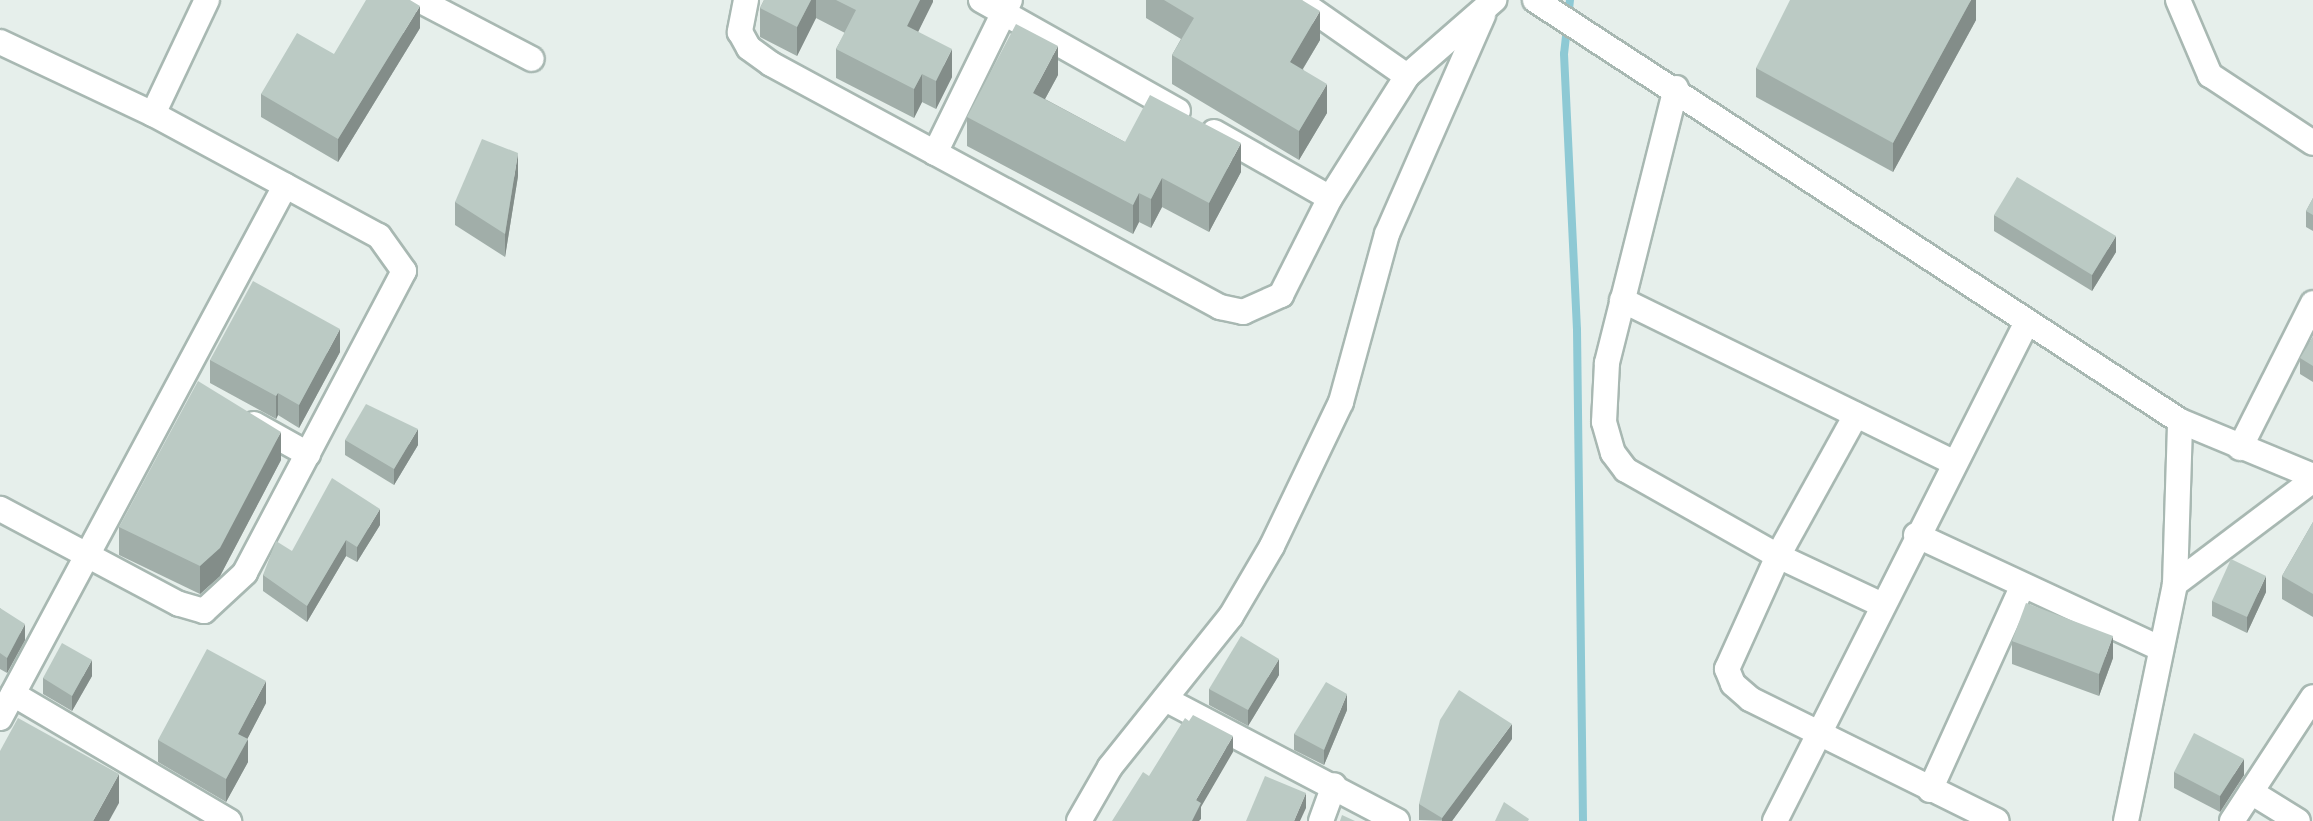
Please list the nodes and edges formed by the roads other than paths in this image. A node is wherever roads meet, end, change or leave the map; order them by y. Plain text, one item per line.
1 (207, 0) edge
2 (419, 0) edge
3 (746, 0) edge
4 (981, 0) edge
5 (1298, 0) edge
6 (2178, 0) edge
7 (1540, 3) edge
8 (1007, 6) edge
9 (1489, 6) edge
10 (0, 42) edge
11 (532, 59) dead end
12 (1407, 76) junction
13 (1676, 88) junction
14 (153, 114) junction
15 (2313, 143) edge
16 (935, 153) junction
17 (285, 186) junction
18 (1330, 198) junction
19 (1622, 300) junction
20 (2313, 303) edge
21 (2027, 322) junction
22 (180, 383) junction
23 (206, 398) edge
24 (231, 412) edge
25 (1856, 415) junction
26 (2180, 421) junction
27 (2240, 448) junction
28 (308, 454) junction
29 (1953, 462) junction
30 (2313, 478) edge
31 (0, 509) edge
32 (1916, 535) junction
33 (88, 556) junction
34 (1778, 556) junction
35 (2175, 584) junction
36 (2022, 587) junction
37 (1882, 605) junction
38 (2159, 648) junction
39 (13, 694) junction
40 (2313, 697) edge
41 (1165, 699) junction
42 (0, 718) edge
43 (1820, 733) junction
44 (1334, 785) junction
45 (1930, 790) junction
46 (2251, 792) junction
47 (229, 821) edge
48 (1079, 821) edge
49 (1321, 821) edge
50 (1397, 821) edge
51 (1775, 821) edge
52 (1997, 821) edge
53 (2126, 821) edge
54 (2232, 821) edge
55 (2298, 821) edge

1 - 14 street
2 - 11 street
3 - 16 street
4 - 8 street
5 - 12 street
6 - 15 street
7 - 13 street
8 - 16 street
8 - 18 street
9 - 12 street
9 - 41 street
10 - 14 street
12 - 18 street
13 - 19 street
13 - 21 street
14 - 17 street
16 - 18 street
17 - 22 street
17 - 28 street
19 - 25 street
19 - 34 street
20 - 27 street
21 - 26 street
21 - 29 street
22 - 23 street
22 - 33 street
24 - 28 street
25 - 29 street
25 - 34 street
26 - 27 street
26 - 35 street
27 - 30 street
28 - 33 street
29 - 32 street
30 - 35 street
31 - 33 street
32 - 36 street
32 - 37 street
33 - 39 street
34 - 37 street
34 - 43 street
35 - 38 street
36 - 38 street
36 - 45 street
37 - 43 street
38 - 53 street
39 - 42 street
39 - 47 street
40 - 46 street
41 - 44 street
41 - 48 street
43 - 45 street
43 - 51 street
44 - 49 street
44 - 50 street
45 - 52 street
46 - 54 street
46 - 55 street

